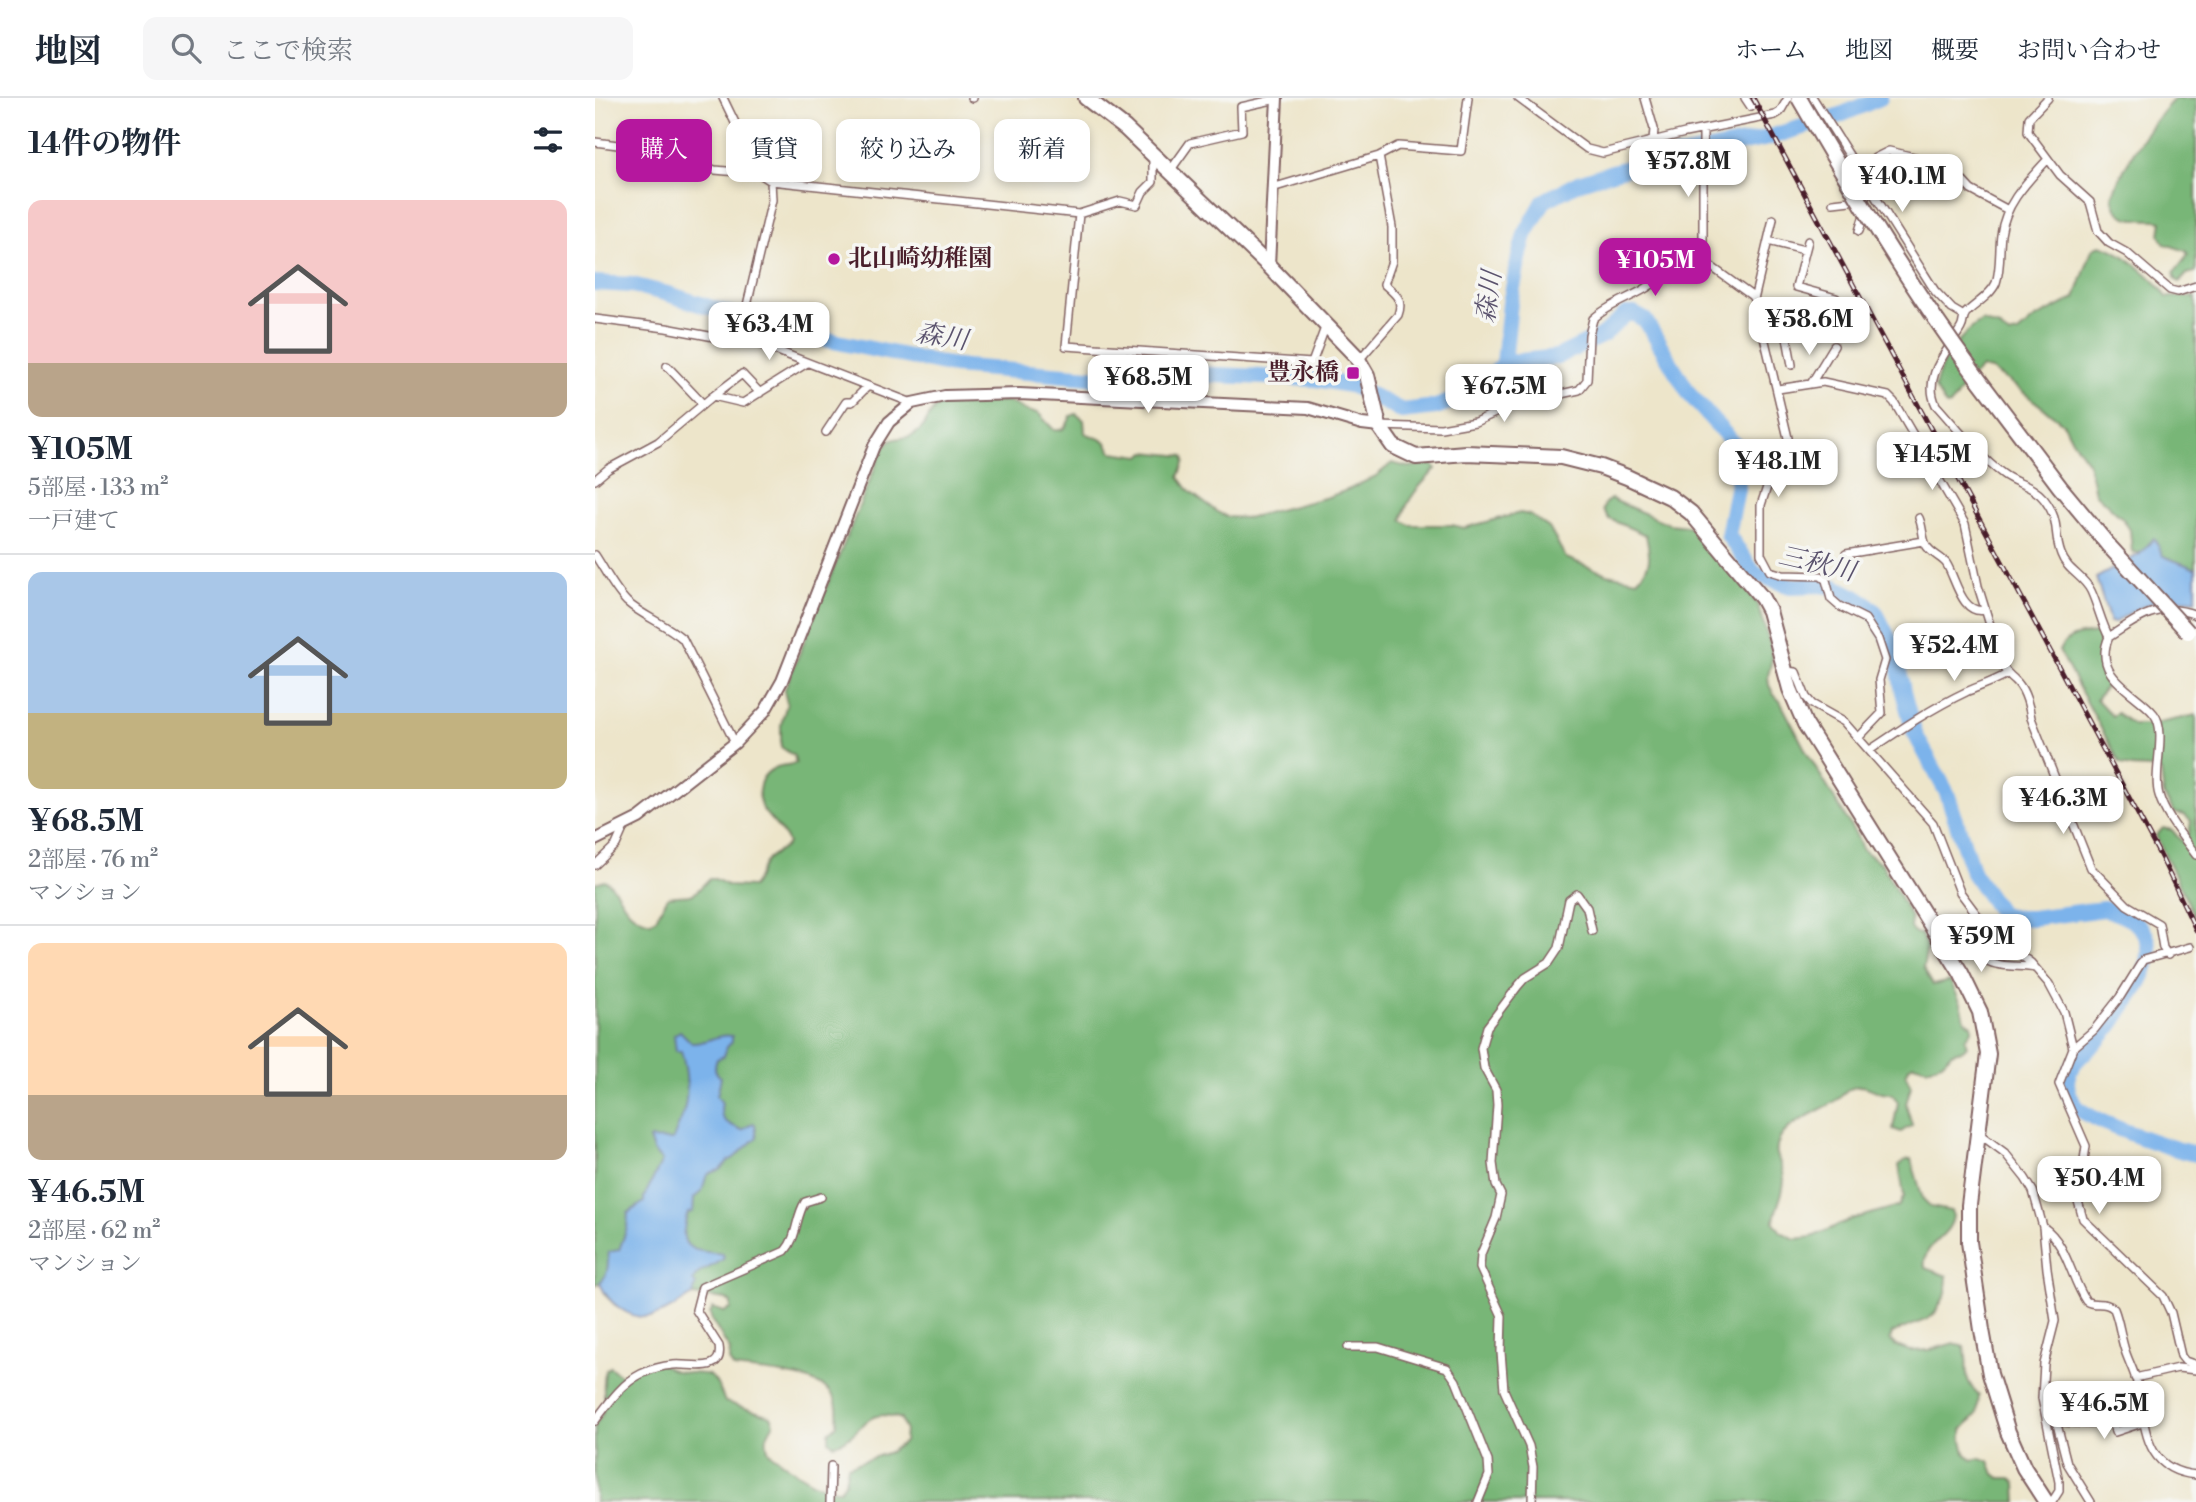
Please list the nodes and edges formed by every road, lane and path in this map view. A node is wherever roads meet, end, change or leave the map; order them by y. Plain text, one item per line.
1 (723, 98) edge
2 (1086, 98) edge
3 (1468, 98) edge
4 (1518, 98) edge
5 (1645, 98) edge
6 (1745, 98) edge
7 (1788, 98) edge
8 (1799, 98) edge
9 (1813, 98) edge
10 (2048, 98) edge
11 (1277, 99) edge
12 (1751, 107) dead end
13 (733, 119) edge
14 (1703, 134) junction
15 (1653, 141) junction
16 (595, 142) edge
17 (1152, 155) junction
18 (1379, 156) junction
19 (2048, 159) junction
20 (726, 171) edge
21 (1169, 171) junction
22 (771, 182) edge
23 (780, 182) edge
24 (1866, 182) junction
25 (1272, 188) junction
26 (1833, 203) dead end
27 (2008, 210) junction
28 (1079, 214) junction
29 (1773, 219) dead end
30 (1859, 231) dead end
31 (1768, 241) junction
32 (1808, 241) dead end
33 (1702, 243) junction
34 (1804, 250) junction
35 (1269, 265) junction
36 (2196, 286) edge
37 (1836, 299) dead end
38 (1754, 300) junction
39 (1963, 316) junction
40 (595, 319) edge
41 (1327, 324) junction
42 (1765, 335) junction
43 (739, 339) junction
44 (1834, 346) dead end
45 (1359, 361) junction
46 (807, 363) junction
47 (1792, 365) dead end
48 (667, 366) dead end
49 (1812, 382) junction
50 (867, 387) junction
51 (1778, 389) junction
52 (760, 393) junction
53 (713, 396) junction
54 (703, 404) junction
55 (912, 404) junction
56 (1378, 419) junction
57 (826, 432) dead end
58 (595, 480) edge
59 (1919, 518) dead end
60 (1924, 541) junction
61 (1846, 554) dead end
62 (595, 555) edge
63 (1985, 610) junction
64 (2196, 615) edge
65 (2109, 636) junction
66 (2192, 637) edge
67 (1784, 671) junction
68 (2007, 674) junction
69 (1859, 737) junction
70 (735, 743) junction
71 (1870, 750) junction
72 (624, 827) junction
73 (595, 840) edge
74 (2196, 855) edge
75 (595, 864) edge
76 (1592, 931) dead end
77 (1937, 933) junction
78 (2190, 947) dead end
79 (2168, 955) junction
80 (2036, 969) junction
81 (2073, 1048) junction
82 (1977, 1132) junction
83 (821, 1197) dead end
84 (2043, 1227) junction
85 (1348, 1347) dead end
86 (2196, 1367) edge
87 (2135, 1378) junction
88 (2043, 1382) junction
89 (2108, 1396) dead end
90 (2050, 1397) junction
91 (2111, 1418) junction
92 (595, 1421) edge
93 (2142, 1423) junction
94 (831, 1466) dead end
95 (2196, 1475) edge
96 (829, 1502) edge
97 (1478, 1502) edge
98 (1532, 1502) edge
99 (2046, 1502) edge
100 (2052, 1502) edge
101 (2091, 1502) edge

1 - 13 street
2 - 17 highway
3 - 18 street
4 - 15 street
5 - 15 street
6 - 12 street
7 - 14 street
8 - 66 highway, bridge
9 - 24 street
10 - 19 street
11 - 21 street
11 - 25 street
14 - 15 street
14 - 33 street
16 - 20 street
17 - 21 highway
17 - 28 street
18 - 25 street
18 - 45 street
19 - 27 street
19 - 36 street
21 - 35 highway
22 - 43 street
23 - 28 street
24 - 26 street
24 - 27 street
24 - 30 street
24 - 39 street
25 - 35 street
27 - 39 street
28 - 41 street
29 - 31 street
31 - 34 street
31 - 38 street
32 - 34 street
33 - 38 street
33 - 56 street
34 - 37 street
35 - 41 highway
38 - 42 street
39 - 65 street
40 - 43 street
41 - 45 highway
42 - 47 street
42 - 51 street
43 - 46 street
44 - 49 street
45 - 56 highway
46 - 50 street
46 - 52 street
48 - 54 street
49 - 51 street
49 - 63 street
50 - 55 street
50 - 57 street
51 - 69 street
52 - 53 street
52 - 53 street
53 - 54 street
54 - 58 street
55 - 56 street
55 - 70 street
56 - 67 highway
59 - 60 street
60 - 61 street
60 - 63 street
62 - 70 street
63 - 68 street
64 - 65 street
65 - 74 street
67 - 69 street
67 - 77 highway
68 - 71 street
68 - 79 street
69 - 71 street
70 - 72 street
71 - 80 street
72 - 73 street
72 - 75 street
76 - 98 street
77 - 80 street
77 - 82 highway
78 - 79 street
79 - 81 street
80 - 81 street
81 - 86 street
82 - 84 street
82 - 99 highway
83 - 92 street
84 - 87 street
84 - 88 street
85 - 97 street
86 - 87 street
87 - 93 street
88 - 90 street
88 - 100 street
89 - 91 street
90 - 91 street
90 - 101 street
91 - 93 street
93 - 95 street
94 - 96 street

